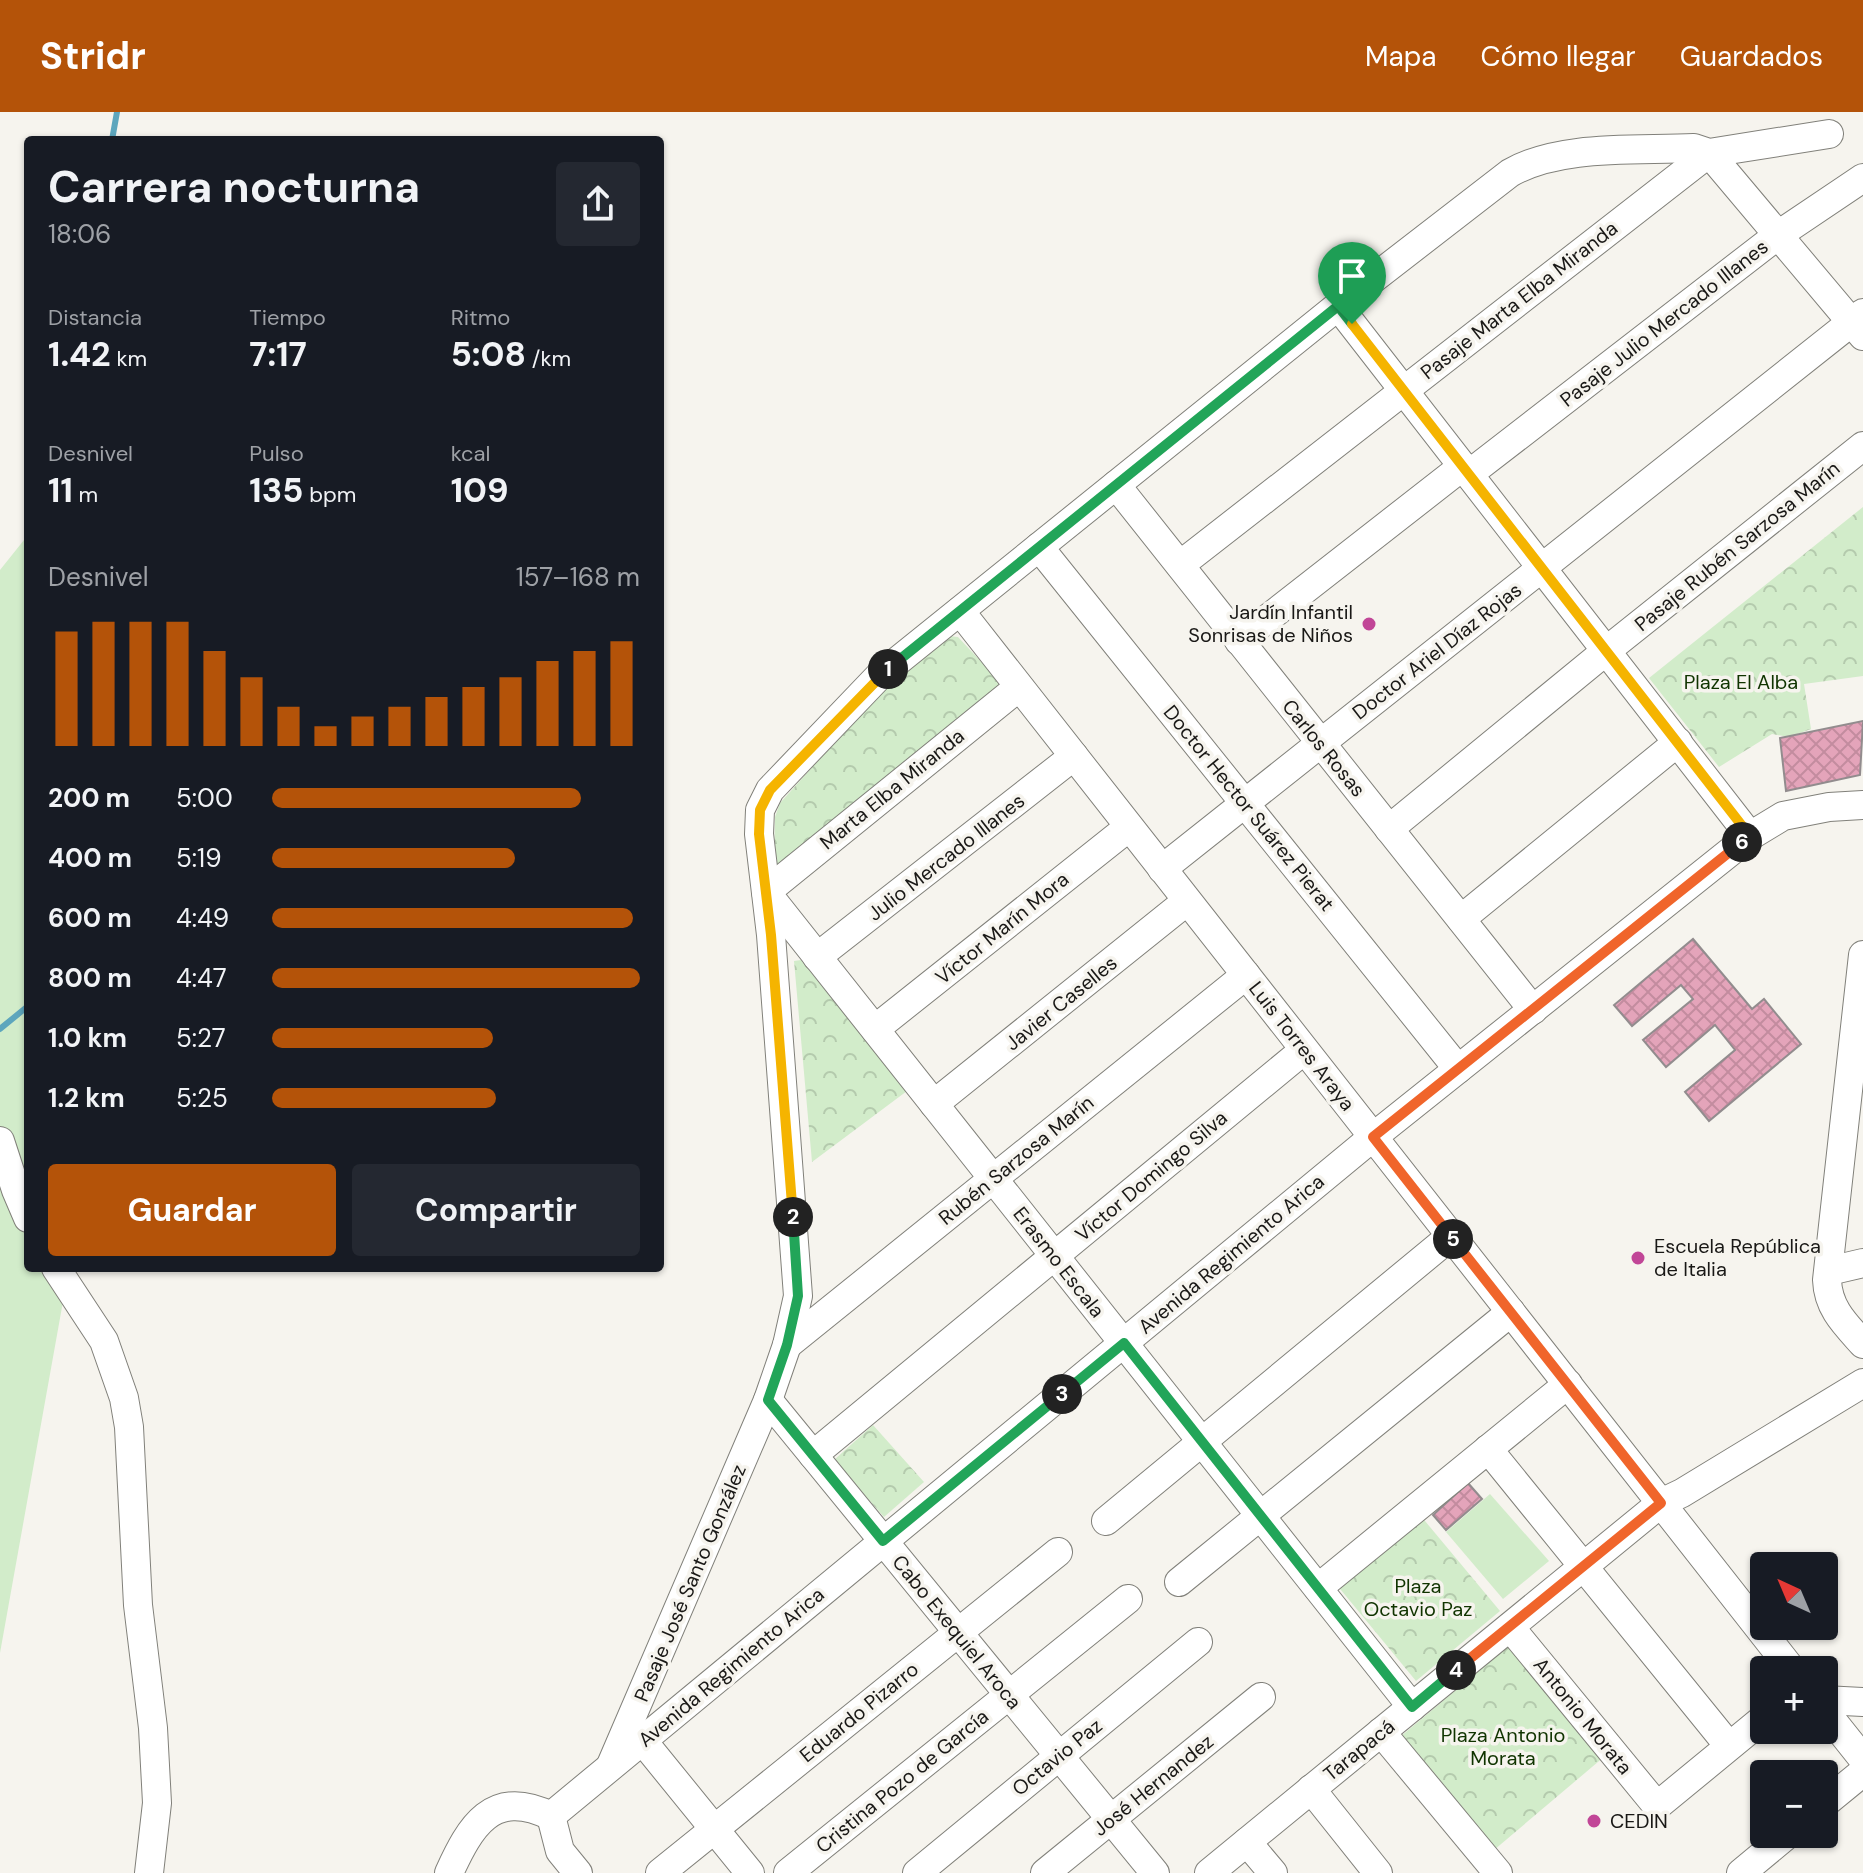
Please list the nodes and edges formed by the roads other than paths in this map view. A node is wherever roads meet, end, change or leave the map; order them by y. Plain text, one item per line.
1 (1829, 134) dead end
2 (1709, 153) junction
3 (1863, 178) edge
4 (1778, 235) junction
5 (1338, 306) junction
6 (1859, 323) edge
7 (1403, 389) junction
8 (1863, 446) edge
9 (1466, 470) junction
10 (1116, 485) junction
11 (1039, 547) junction
12 (1180, 565) junction
13 (1542, 568) junction
14 (960, 611) junction
15 (1239, 641) junction
16 (1606, 651) junction
17 (1019, 687) junction
18 (1678, 742) junction
19 (1321, 743) junction
20 (1074, 756) junction
21 (1245, 804) junction
22 (1863, 805) edge
23 (1129, 827) junction
24 (1389, 829) junction
25 (1750, 836) junction
26 (1162, 869) junction
27 (766, 892) junction
28 (1187, 901) junction
29 (1461, 919) junction
30 (1863, 955) edge
31 (817, 957) junction
32 (1246, 975) junction
33 (1533, 1010) junction
34 (875, 1029) junction
35 (1859, 1038) edge
36 (1304, 1050) junction
37 (1458, 1069) junction
38 (934, 1104) junction
39 (1373, 1137) junction
40 (0, 1141) edge
41 (1852, 1162) edge
42 (994, 1179) junction
43 (24, 1209) edge
44 (1451, 1236) junction
45 (1054, 1256) junction
46 (1863, 1263) edge
47 (1829, 1271) junction
48 (59, 1272) edge
49 (1511, 1312) junction
50 (1124, 1343) junction
51 (1863, 1344) edge
52 (787, 1345) junction
53 (1863, 1383) edge
54 (1568, 1384) junction
55 (768, 1400) junction
56 (1202, 1441) junction
57 (1488, 1449) junction
58 (813, 1455) junction
59 (1661, 1503) junction
60 (1261, 1516) junction
61 (1106, 1521) dead end
62 (883, 1541) junction
63 (1058, 1552) dead end
64 (1583, 1567) junction
65 (1179, 1582) dead end
66 (1318, 1588) junction
67 (1128, 1599) dead end
68 (1510, 1627) junction
69 (958, 1633) junction
70 (1198, 1642) dead end
71 (1781, 1656) edge
72 (1009, 1695) junction
73 (1261, 1697) dead end
74 (1838, 1701) edge
75 (1863, 1702) edge
76 (1412, 1707) junction
77 (1838, 1728) edge
78 (1750, 1729) edge
79 (1381, 1732) junction
80 (642, 1740) junction
81 (1729, 1746) junction
82 (1059, 1756) junction
83 (1863, 1759) edge
84 (611, 1765) junction
85 (1863, 1772) edge
86 (1311, 1789) junction
87 (1838, 1793) edge
88 (551, 1816) junction
89 (1111, 1819) junction
90 (714, 1829) junction
91 (1247, 1842) junction
92 (1771, 1848) edge
93 (149, 1873) edge
94 (449, 1873) edge
95 (578, 1873) edge
96 (660, 1873) edge
97 (750, 1873) edge
98 (788, 1873) edge
99 (917, 1873) edge
100 (1045, 1873) edge
101 (1155, 1873) edge
102 (1209, 1873) edge
103 (1273, 1873) edge
104 (1378, 1873) edge
105 (1498, 1873) edge
106 (1741, 1873) edge

1 - 2 street
2 - 4 street
2 - 5 street
2 - 7 street, Pasaje Marta Elba Miranda
3 - 4 street, Pasaje Julio Mercado Illanes
4 - 6 street
4 - 9 street, Pasaje Julio Mercado Illanes
5 - 7 street
5 - 10 street
6 - 13 street, Doctor Ariel Díaz Rojas
7 - 9 street
7 - 12 street, Pasaje Marta Elba Miranda
8 - 16 street, Pasaje Rubén Sarzosa Marín
9 - 13 street
9 - 15 street, Pasaje Julio Mercado Illanes
10 - 11 street
10 - 12 street, Carlos Rosas
11 - 14 street
11 - 21 street, Doctor Hector Suárez Pierat
12 - 15 street, Carlos Rosas
13 - 16 street
13 - 19 street, Doctor Ariel Díaz Rojas
14 - 17 street, Luis Torres Araya
14 - 27 street
15 - 19 street, Carlos Rosas
16 - 18 street
16 - 24 street, Pasaje Rubén Sarzosa Marín
17 - 20 street, Luis Torres Araya
17 - 27 street, Marta Elba Miranda
18 - 25 street
18 - 29 street
19 - 21 street, Doctor Ariel Díaz Rojas
19 - 24 street, Carlos Rosas
20 - 23 street, Luis Torres Araya
20 - 31 street, Julio Mercado Illanes
21 - 26 street, Doctor Ariel Díaz Rojas
21 - 37 street, Doctor Hector Suárez Pierat
22 - 25 street, Avenida Regimiento Arica
23 - 26 street, Luis Torres Araya
23 - 34 street, Víctor Marín Mora
24 - 29 street, Carlos Rosas
25 - 33 street, Avenida Regimiento Arica
26 - 28 street, Luis Torres Araya
27 - 31 street, Erasmo Escala
27 - 52 street
28 - 32 street, Luis Torres Araya
28 - 38 street, Javier Caselles
29 - 33 street, Carlos Rosas
30 - 35 street
31 - 34 street, Erasmo Escala
32 - 36 street, Luis Torres Araya
32 - 42 street, Rubén Sarzosa Marín
33 - 37 street, Avenida Regimiento Arica
34 - 38 street, Erasmo Escala
35 - 41 street
36 - 39 street, Luis Torres Araya
36 - 45 street, Víctor Domingo Silva
37 - 39 street, Avenida Regimiento Arica
38 - 42 street, Erasmo Escala
39 - 44 street, Luis Torres Araya
39 - 50 street, Avenida Regimiento Arica
40 - 43 street
41 - 47 street
42 - 45 street, Erasmo Escala
42 - 52 street, Rubén Sarzosa Marín
44 - 49 street, Luis Torres Araya
44 - 56 street
45 - 50 street, Erasmo Escala
45 - 58 street, Víctor Domingo Silva
46 - 47 street
47 - 51 street
48 - 93 street
49 - 54 street, Luis Torres Araya
49 - 60 street
50 - 56 street, Erasmo Escala
50 - 62 street, Avenida Regimiento Arica
52 - 55 street
53 - 59 street, Tarapacá
54 - 57 street
54 - 59 street, Luis Torres Araya
55 - 58 street, Cabo Exequiel Aroca
55 - 84 street, Pasaje José Santo González
56 - 60 street, Erasmo Escala
56 - 61 street
57 - 64 street
57 - 66 street
58 - 62 street, Cabo Exequiel Aroca
59 - 64 street, Tarapacá
59 - 71 street, Luis Torres Araya
60 - 65 street
60 - 66 street, Erasmo Escala
62 - 69 street, Cabo Exequiel Aroca
62 - 80 street, Avenida Regimiento Arica
63 - 69 street, Eduardo Pizarro
64 - 68 street, Tarapacá
64 - 81 street
66 - 76 street, Erasmo Escala
67 - 72 street, Cristina Pozo de García
68 - 76 street, Tarapacá
68 - 81 street, Antonio Morata
69 - 72 street, Cabo Exequiel Aroca
69 - 90 street, Eduardo Pizarro
70 - 82 street, Octavio Paz
72 - 82 street, Cabo Exequiel Aroca
72 - 98 street, Cristina Pozo de García
73 - 89 street, José Hernandez
74 - 75 street
76 - 79 street, Tarapacá
77 - 83 street
78 - 81 street
79 - 86 street, Tarapacá
79 - 105 street
80 - 84 street, Avenida Regimiento Arica
80 - 90 street
82 - 89 street, Cabo Exequiel Aroca
82 - 99 street, Octavio Paz
84 - 88 street, Avenida Regimiento Arica
85 - 87 street
86 - 91 street, Tarapacá
86 - 104 street
88 - 94 street
88 - 95 street
89 - 100 street, José Hernandez
89 - 101 street, Cabo Exequiel Aroca
90 - 96 street, Eduardo Pizarro
90 - 97 street
91 - 102 street, Tarapacá
91 - 103 street
92 - 106 street

